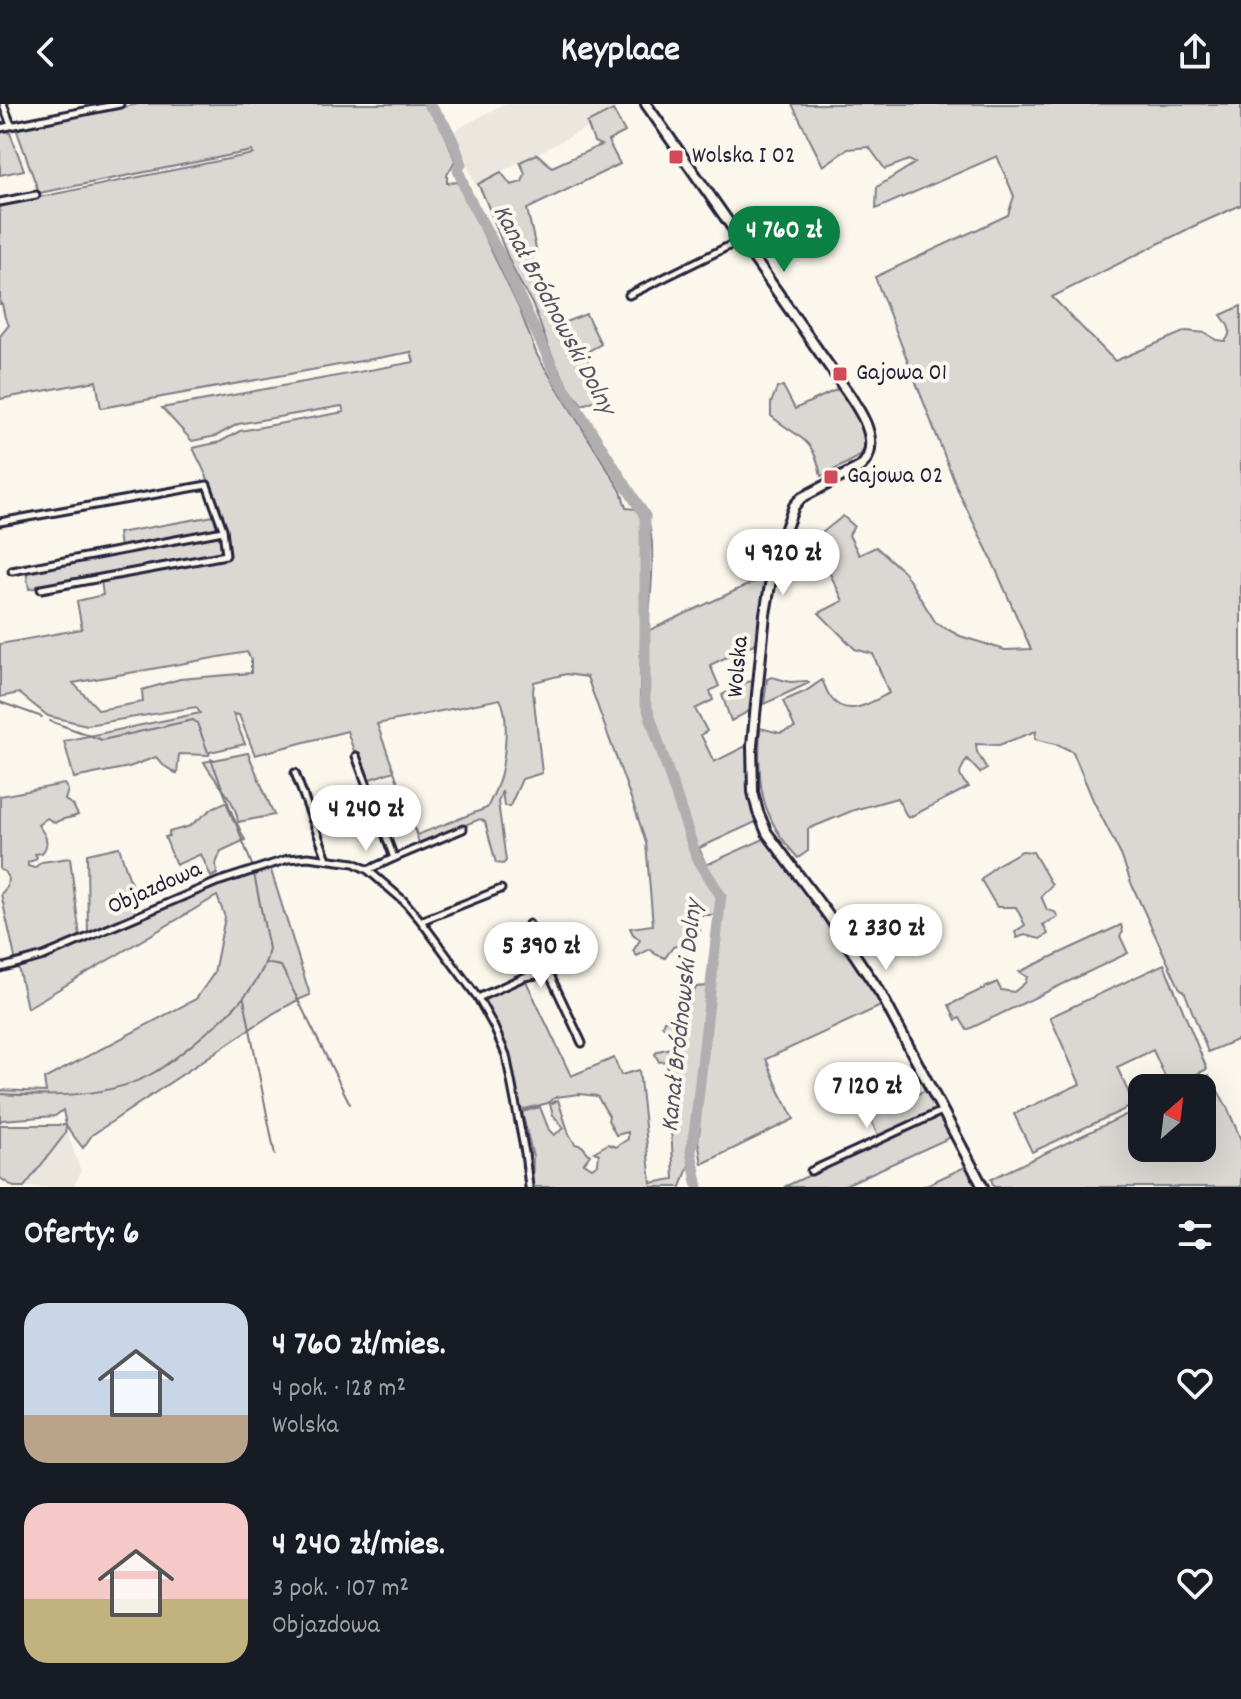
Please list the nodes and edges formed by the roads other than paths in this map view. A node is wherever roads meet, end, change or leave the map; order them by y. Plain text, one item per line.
1 (3, 104) edge
2 (120, 104) edge
3 (646, 104) edge
4 (11, 125) junction
5 (0, 128) edge
6 (36, 195) dead end
7 (0, 202) edge
8 (741, 240) junction
9 (629, 295) dead end
10 (0, 522) edge
11 (223, 531) junction
12 (12, 571) dead end
13 (41, 589) dead end
14 (356, 756) dead end
15 (295, 773) dead end
16 (463, 829) dead end
17 (394, 858) junction
18 (327, 859) junction
19 (368, 870) junction
20 (501, 889) dead end
21 (421, 921) junction
22 (529, 924) dead end
23 (0, 968) edge
24 (549, 973) junction
25 (478, 998) junction
26 (582, 1043) dead end
27 (943, 1111) junction
28 (811, 1171) dead end
29 (529, 1187) edge
30 (983, 1187) edge

1 - 4 street
2 - 4 street
3 - 8 street, Wolska
4 - 5 street
6 - 7 street
8 - 9 street
8 - 27 street, Wolska
10 - 11 street
11 - 12 street
11 - 13 street
14 - 17 street
15 - 18 street
16 - 17 street
17 - 19 street
18 - 19 street, Objazdowa
18 - 23 street, Objazdowa
19 - 21 street, Objazdowa
20 - 21 street
21 - 25 street, Objazdowa
22 - 24 street
24 - 25 street
24 - 26 street
25 - 29 street, Objazdowa
27 - 28 street
27 - 30 street

